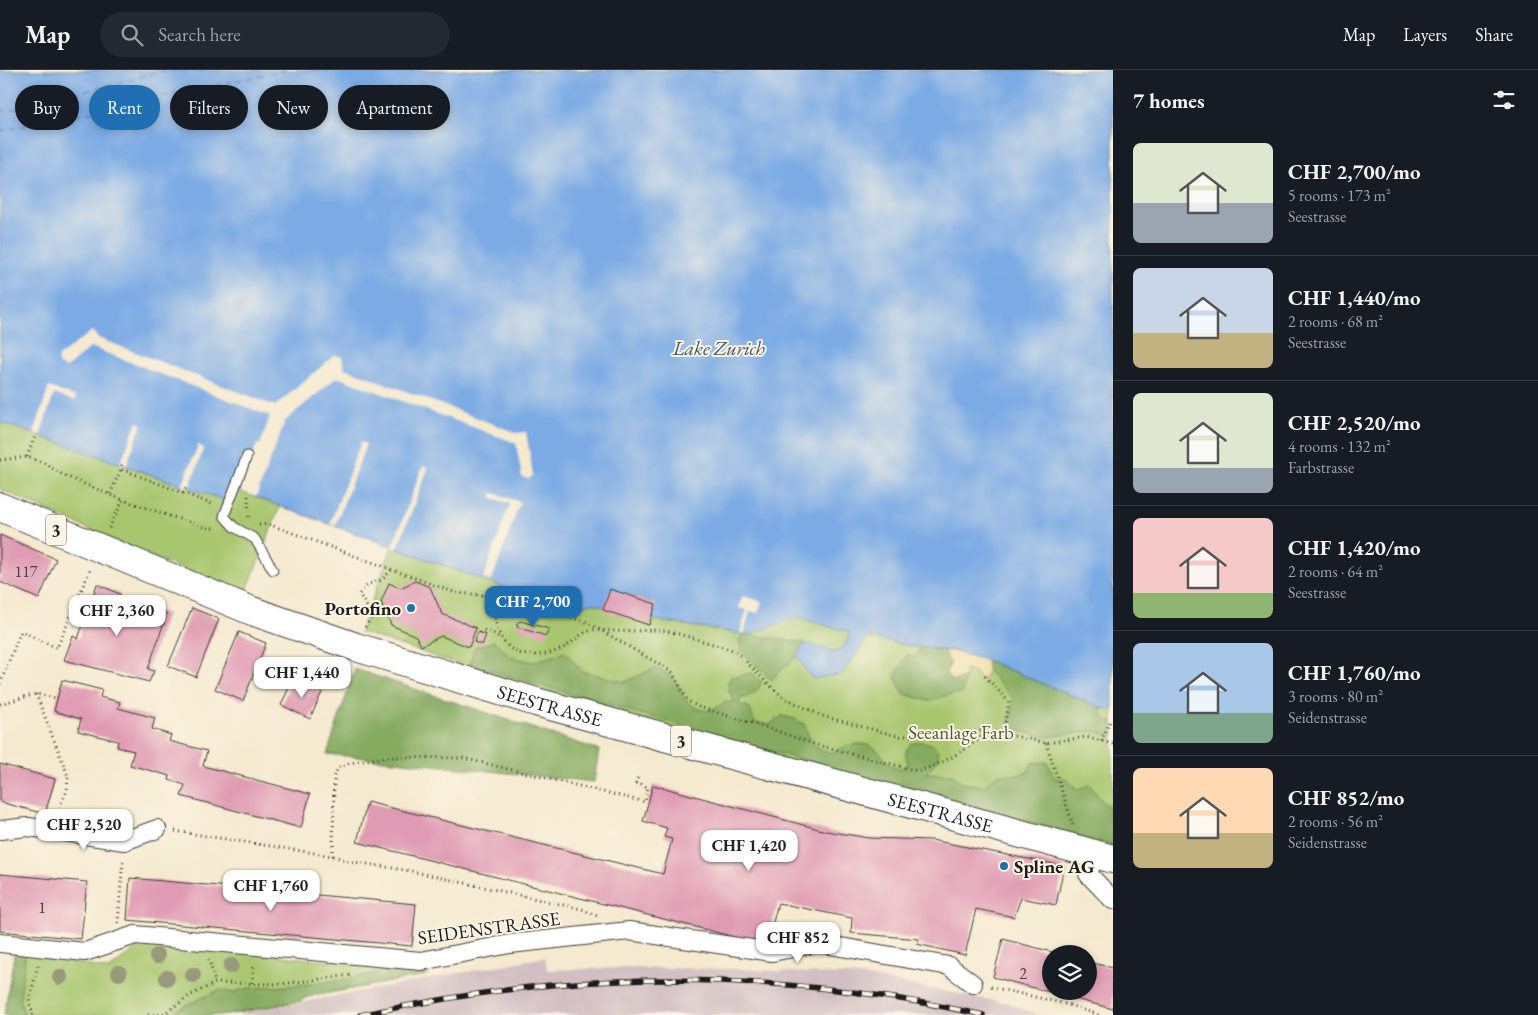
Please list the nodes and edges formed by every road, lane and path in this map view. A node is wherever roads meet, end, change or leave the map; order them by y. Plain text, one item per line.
1 (36, 434) dead end
2 (247, 456) dead end
3 (27, 457) junction
4 (0, 460) edge
5 (186, 487) dead end
6 (110, 494) junction
7 (183, 494) junction
8 (248, 494) dead end
9 (122, 500) junction
10 (0, 507) edge
11 (220, 508) dead end
12 (249, 526) junction
13 (234, 527) junction
14 (108, 531) dead end
15 (92, 564) dead end
16 (392, 569) junction
17 (273, 570) dead end
18 (494, 596) junction
19 (364, 627) dead end
20 (604, 632) junction
21 (482, 634) dead end
22 (502, 640) junction
23 (985, 676) dead end
24 (0, 684) edge
25 (36, 694) junction
26 (56, 698) dead end
27 (0, 704) edge
28 (1110, 722) dead end
29 (988, 731) junction
30 (1002, 733) junction
31 (1102, 741) junction
32 (1046, 743) junction
33 (1113, 744) edge
34 (638, 777) dead end
35 (52, 814) dead end
36 (1068, 828) dead end
37 (157, 829) joint
38 (0, 830) edge
39 (124, 841) junction
40 (333, 856) junction
41 (1104, 857) edge
42 (1113, 900) edge
43 (598, 916) dead end
44 (117, 941) junction
45 (0, 943) edge
46 (43, 947) junction
47 (208, 952) dead end
48 (255, 960) dead end
49 (352, 974) dead end
50 (214, 983) junction
51 (252, 983) junction
52 (973, 984) joint
53 (33, 1015) edge
54 (148, 1015) edge
55 (1099, 1015) edge

1 - 3 path
2 - 13 lane
3 - 4 path
3 - 6 path
5 - 7 path
6 - 7 path
6 - 9 path
7 - 11 path
8 - 12 path
9 - 13 path
9 - 14 path
10 - 41 main road, SEESTRASSE / 3
12 - 13 path
12 - 16 path
13 - 17 lane
15 - 24 path
16 - 18 path
16 - 19 path
18 - 20 path
18 - 22 path
20 - 22 path
20 - 29 path
20 - 29 path
21 - 22 path
23 - 30 path
25 - 26 path
25 - 27 path
25 - 35 path
28 - 31 path
29 - 30 path
30 - 32 path
31 - 32 path
31 - 33 path
32 - 36 path
34 - 40 path
37 - 39 street
37 - 40 path
38 - 39 street
39 - 44 path
40 - 43 path
41 - 42 street
44 - 46 street, SEIDENSTRASSE
44 - 52 street, SEIDENSTRASSE
45 - 46 street, SEIDENSTRASSE
46 - 53 path
47 - 50 path
48 - 51 path
49 - 51 path
50 - 51 path
50 - 54 path
52 - 55 path

